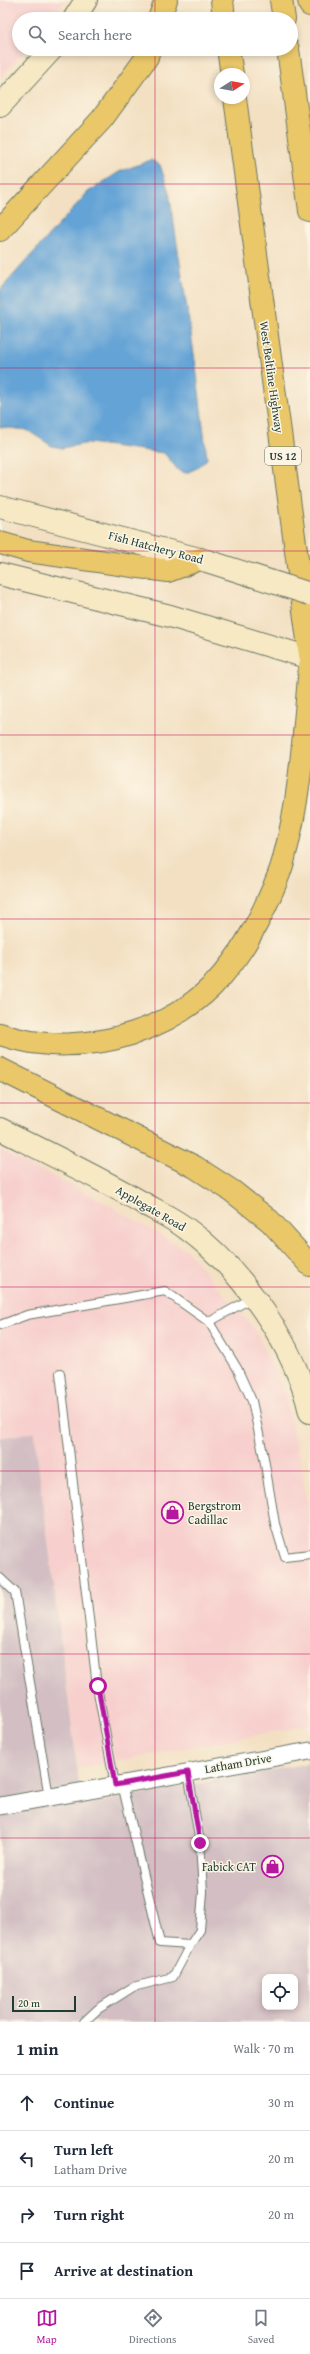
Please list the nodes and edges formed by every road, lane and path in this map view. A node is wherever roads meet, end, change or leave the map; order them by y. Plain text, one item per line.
1 (86, 0) edge
2 (166, 0) edge
3 (222, 0) edge
4 (281, 0) edge
5 (309, 0) edge
6 (310, 5) edge
7 (78, 12) edge
8 (162, 12) edge
9 (223, 12) edge
10 (283, 12) edge
11 (46, 56) edge
12 (147, 56) edge
13 (229, 56) edge
14 (289, 56) edge
15 (231, 68) edge
16 (236, 104) edge
17 (0, 106) edge
18 (310, 211) edge
19 (0, 230) edge
20 (0, 507) edge
21 (0, 543) edge
22 (204, 560) junction
23 (0, 574) edge
24 (310, 594) edge
25 (310, 657) edge
26 (310, 666) edge
27 (0, 1034) edge
28 (0, 1069) edge
29 (0, 1129) edge
30 (310, 1265) edge
31 (253, 1298) junction
32 (209, 1322) junction
33 (0, 1326) edge
34 (60, 1372) dead end
35 (310, 1412) edge
36 (310, 1554) edge
37 (0, 1578) edge
38 (310, 1751) edge
39 (188, 1772) junction
40 (118, 1785) junction
41 (49, 1797) junction
42 (0, 1806) edge
43 (190, 1945) junction
44 (84, 2022) edge

1 - 7 main road
2 - 8 highway
3 - 9 highway
4 - 10 highway
5 - 6 highway
11 - 17 main road
12 - 19 highway
13 - 15 highway
14 - 18 highway
16 - 25 highway, West Beltline Highway / US 12
20 - 22 main road, Fish Hatchery Road
21 - 22 highway
22 - 24 main road, Fish Hatchery Road, bridge
23 - 25 main road
26 - 27 highway
28 - 30 highway
29 - 31 main road, Applegate Road
31 - 32 lane
31 - 35 main road, Applegate Road
32 - 33 lane
32 - 36 lane
34 - 40 lane
37 - 41 lane
38 - 39 street, Latham Drive
39 - 40 street, Latham Drive
39 - 43 lane
40 - 41 street, Latham Drive
40 - 43 lane
41 - 42 street, Latham Drive
43 - 44 lane

